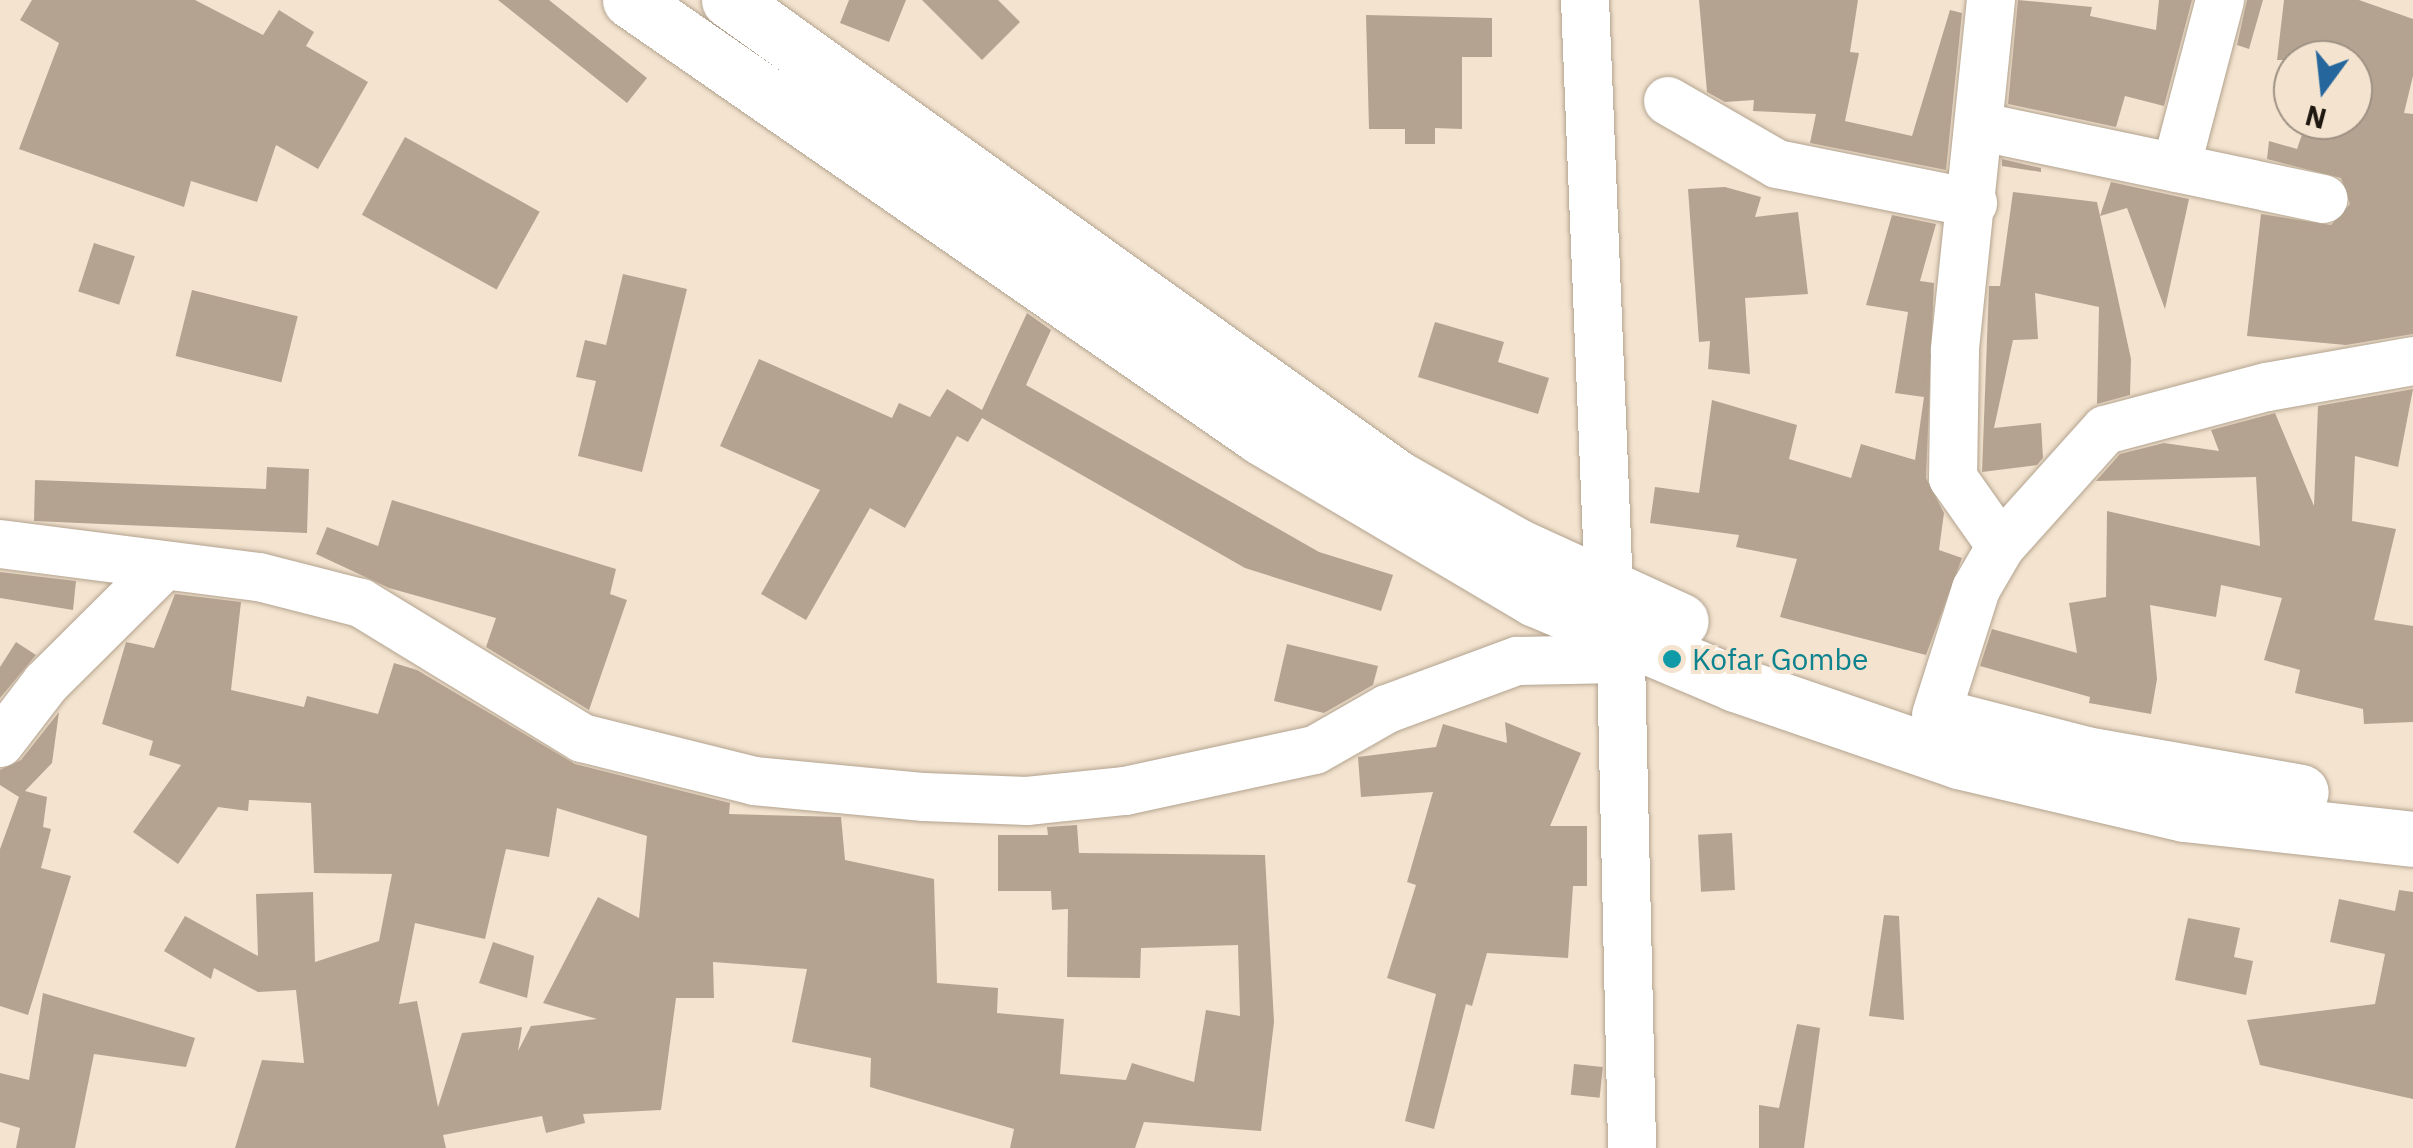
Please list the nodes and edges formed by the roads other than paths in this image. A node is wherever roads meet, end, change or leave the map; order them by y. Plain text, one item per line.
1 (630, 0) edge
2 (729, 0) edge
3 (1585, 0) edge
4 (1991, 0) edge
5 (2220, 0) edge
6 (1668, 101) dead end
7 (1982, 127) junction
8 (2176, 168) junction
9 (2323, 199) dead end
10 (1973, 203) junction
11 (2413, 361) edge
12 (0, 544) edge
13 (2001, 546) junction
14 (164, 566) junction
15 (1619, 629) junction
16 (1936, 715) junction
17 (0, 744) edge
18 (2413, 804) edge
19 (2413, 839) edge
20 (1632, 1148) edge

1 - 15 highway
2 - 15 highway
3 - 15 street
4 - 7 street
5 - 8 street
6 - 10 street
7 - 8 street
7 - 10 street
8 - 9 street
10 - 13 street
11 - 13 street
12 - 14 street
13 - 16 street
14 - 15 street
14 - 17 street
15 - 16 highway
15 - 19 highway
15 - 20 street
16 - 18 highway

